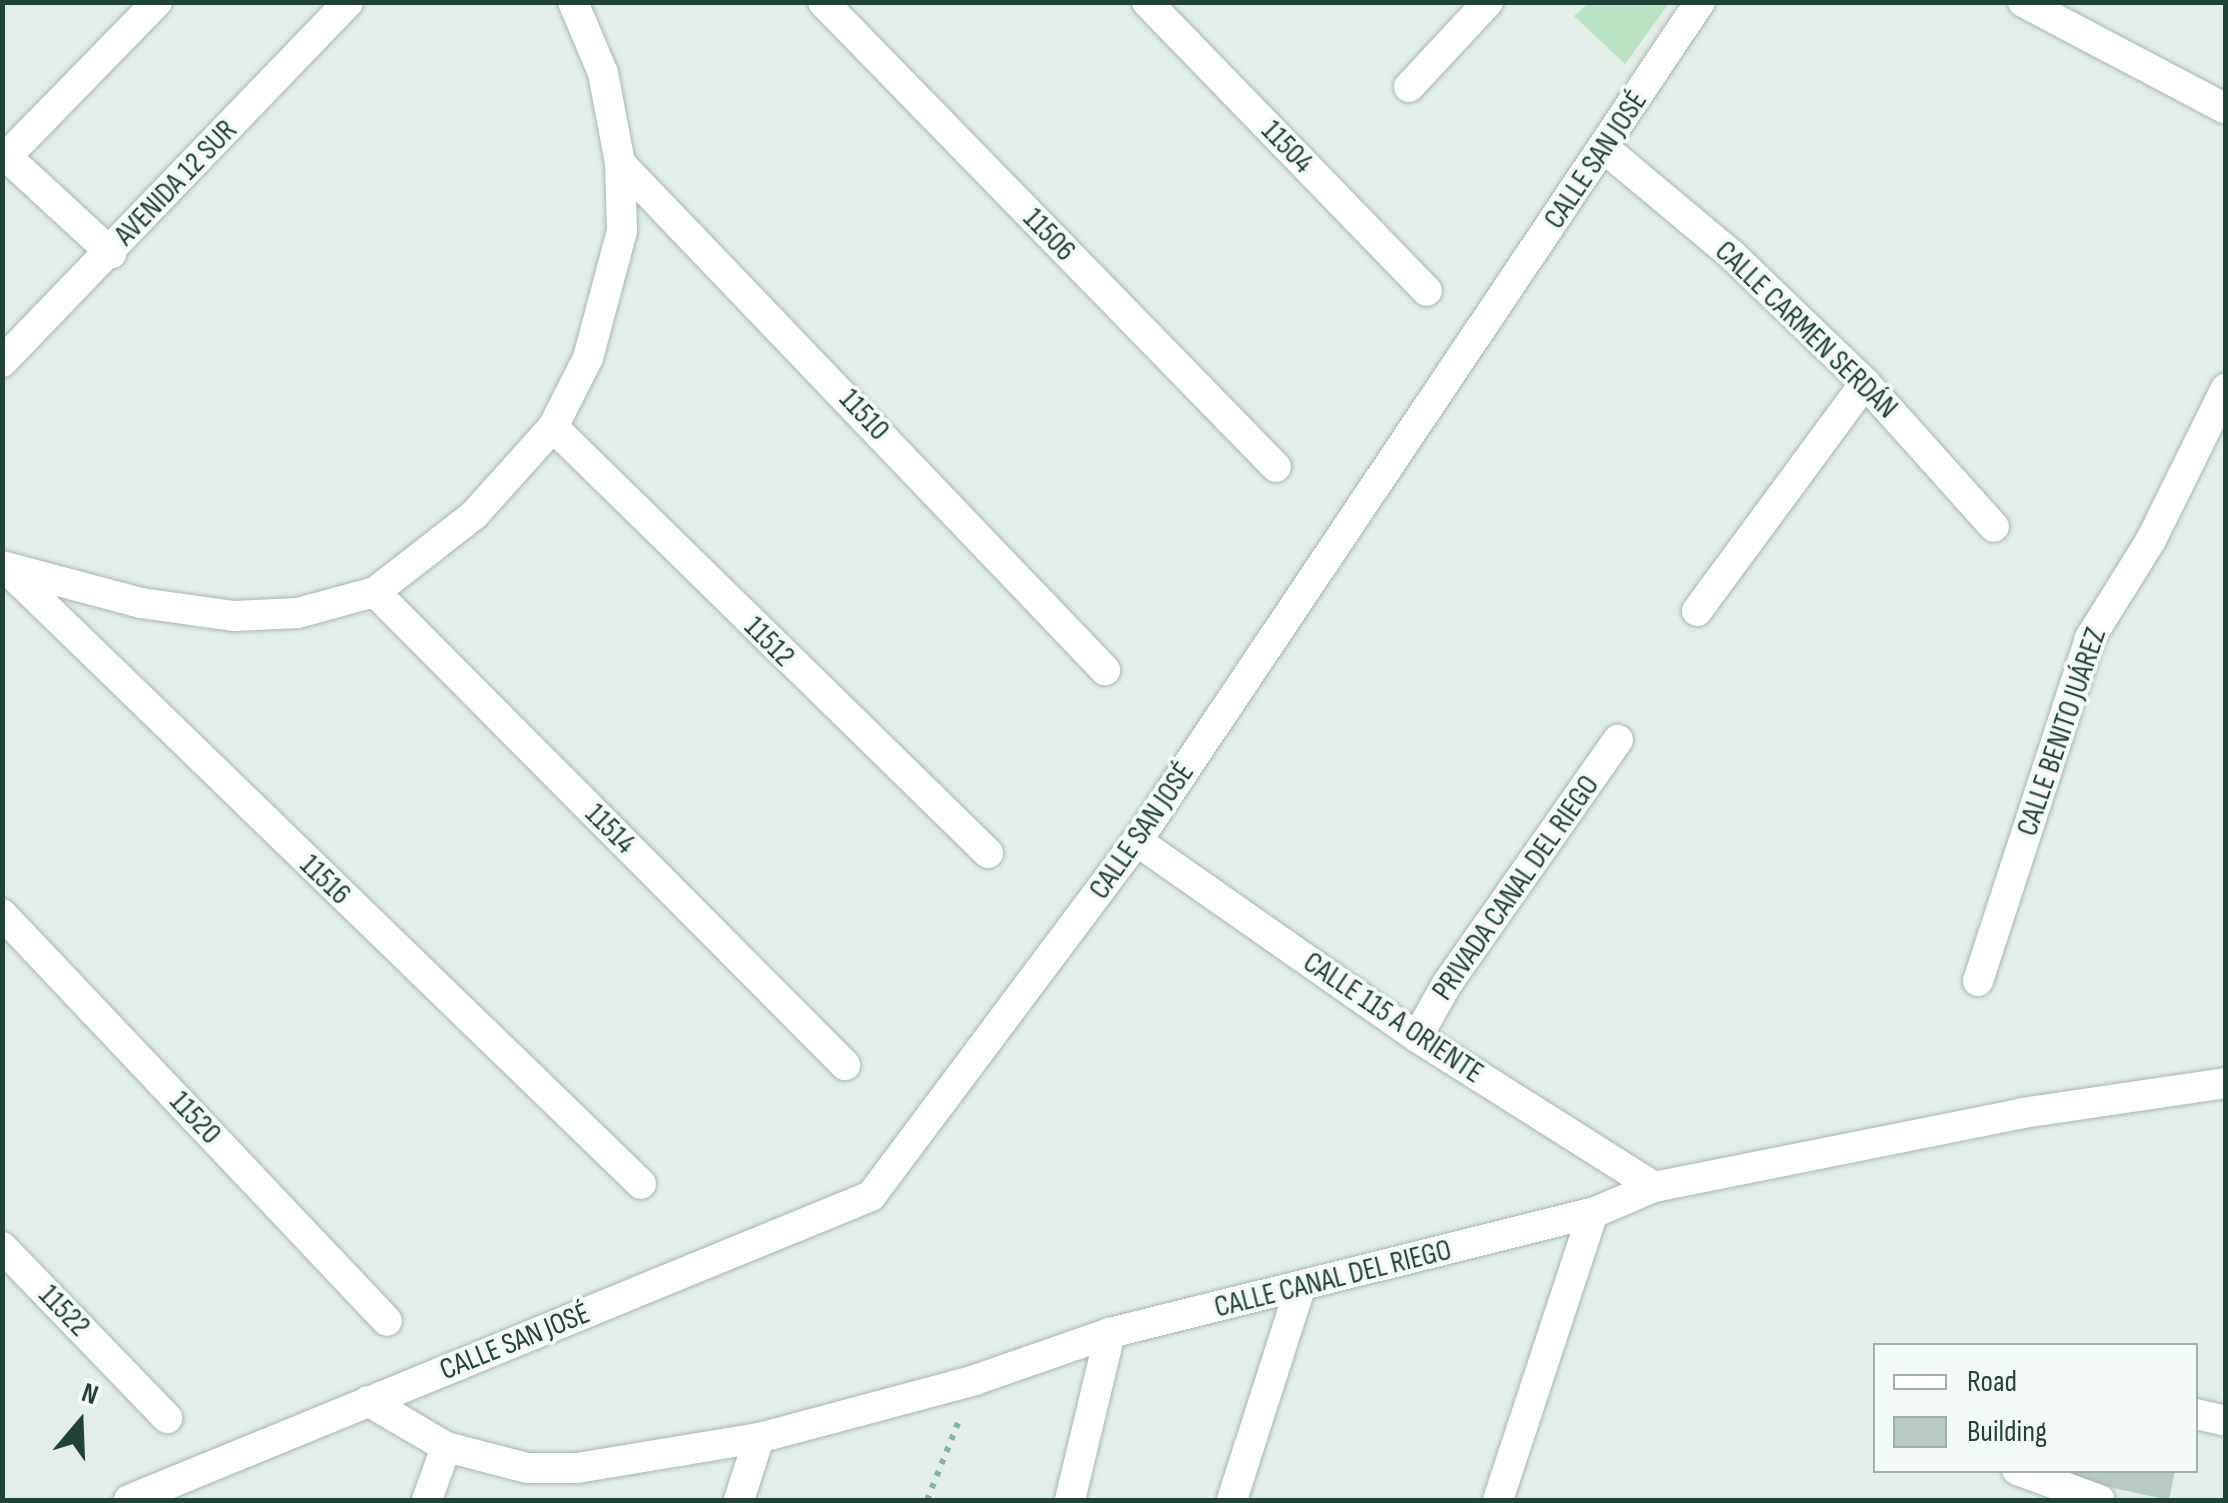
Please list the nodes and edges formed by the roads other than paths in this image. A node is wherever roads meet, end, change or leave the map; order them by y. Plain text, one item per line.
1 (157, 2) edge
2 (348, 2) edge
3 (573, 2) edge
4 (823, 2) edge
5 (1147, 2) edge
6 (1488, 2) edge
7 (1700, 2) edge
8 (2023, 2) edge
9 (1409, 87) dead end
10 (2226, 109) edge
11 (1604, 148) junction
12 (5, 159) edge
13 (620, 163) junction
14 (110, 252) junction
15 (1427, 291) dead end
16 (2, 362) edge
17 (1864, 383) junction
18 (2226, 388) edge
19 (554, 427) junction
20 (1276, 467) dead end
21 (1994, 527) dead end
22 (7, 570) edge
23 (376, 592) junction
24 (1697, 611) dead end
25 (1105, 670) dead end
26 (1618, 740) dead end
27 (1138, 841) junction
28 (988, 853) dead end
29 (2, 914) edge
30 (1978, 981) dead end
31 (1417, 1037) junction
32 (845, 1066) dead end
33 (2226, 1083) edge
34 (641, 1184) dead end
35 (1654, 1186) junction
36 (1594, 1214) junction
37 (2, 1247) edge
38 (1300, 1288) junction
39 (387, 1322) dead end
40 (1110, 1333) junction
41 (368, 1401) junction
42 (2198, 1414) edge
43 (168, 1418) dead end
44 (2226, 1421) edge
45 (759, 1438) junction
46 (446, 1447) junction
47 (2025, 1473) edge
48 (129, 1500) edge
49 (427, 1500) edge
50 (739, 1500) edge
51 (1070, 1500) edge
52 (1232, 1500) edge
53 (1498, 1500) edge
54 (2100, 1500) edge

1 - 12 street
2 - 14 street, AVENIDA 12 SUR
3 - 13 street
4 - 20 street, 11506
5 - 15 street, 11504
6 - 9 street
7 - 11 street, CALLE SAN JOSÉ
8 - 10 street
11 - 17 street, CALLE CARMEN SERDÁN
11 - 27 street, CALLE SAN JOSÉ
12 - 14 street
13 - 19 street
13 - 25 street, 11510
14 - 16 street, AVENIDA 12 SUR
17 - 21 street, CALLE CARMEN SERDÁN
17 - 24 street
18 - 30 street, CALLE BENITO JUÁREZ
19 - 23 street
19 - 28 street, 11512
22 - 23 street
22 - 34 street, 11516
23 - 32 street, 11514
26 - 31 street, PRIVADA CANAL DEL RIEGO
27 - 31 street, CALLE 115 A ORIENTE
27 - 41 street, CALLE SAN JOSÉ
29 - 39 street, 11520
31 - 35 street, CALLE 115 A ORIENTE
33 - 35 street, CALLE CANAL DEL RIEGO
35 - 36 street, CALLE CANAL DEL RIEGO
36 - 38 street, CALLE CANAL DEL RIEGO
36 - 53 street
37 - 43 street, 11522
38 - 40 street, CALLE CANAL DEL RIEGO
38 - 52 street
40 - 45 street, CALLE CANAL DEL RIEGO
40 - 51 street
41 - 46 street
41 - 48 street, CALLE SAN JOSÉ
42 - 44 street
45 - 46 street, CALLE CANAL DEL RIEGO
45 - 50 street
46 - 49 street
47 - 54 street

